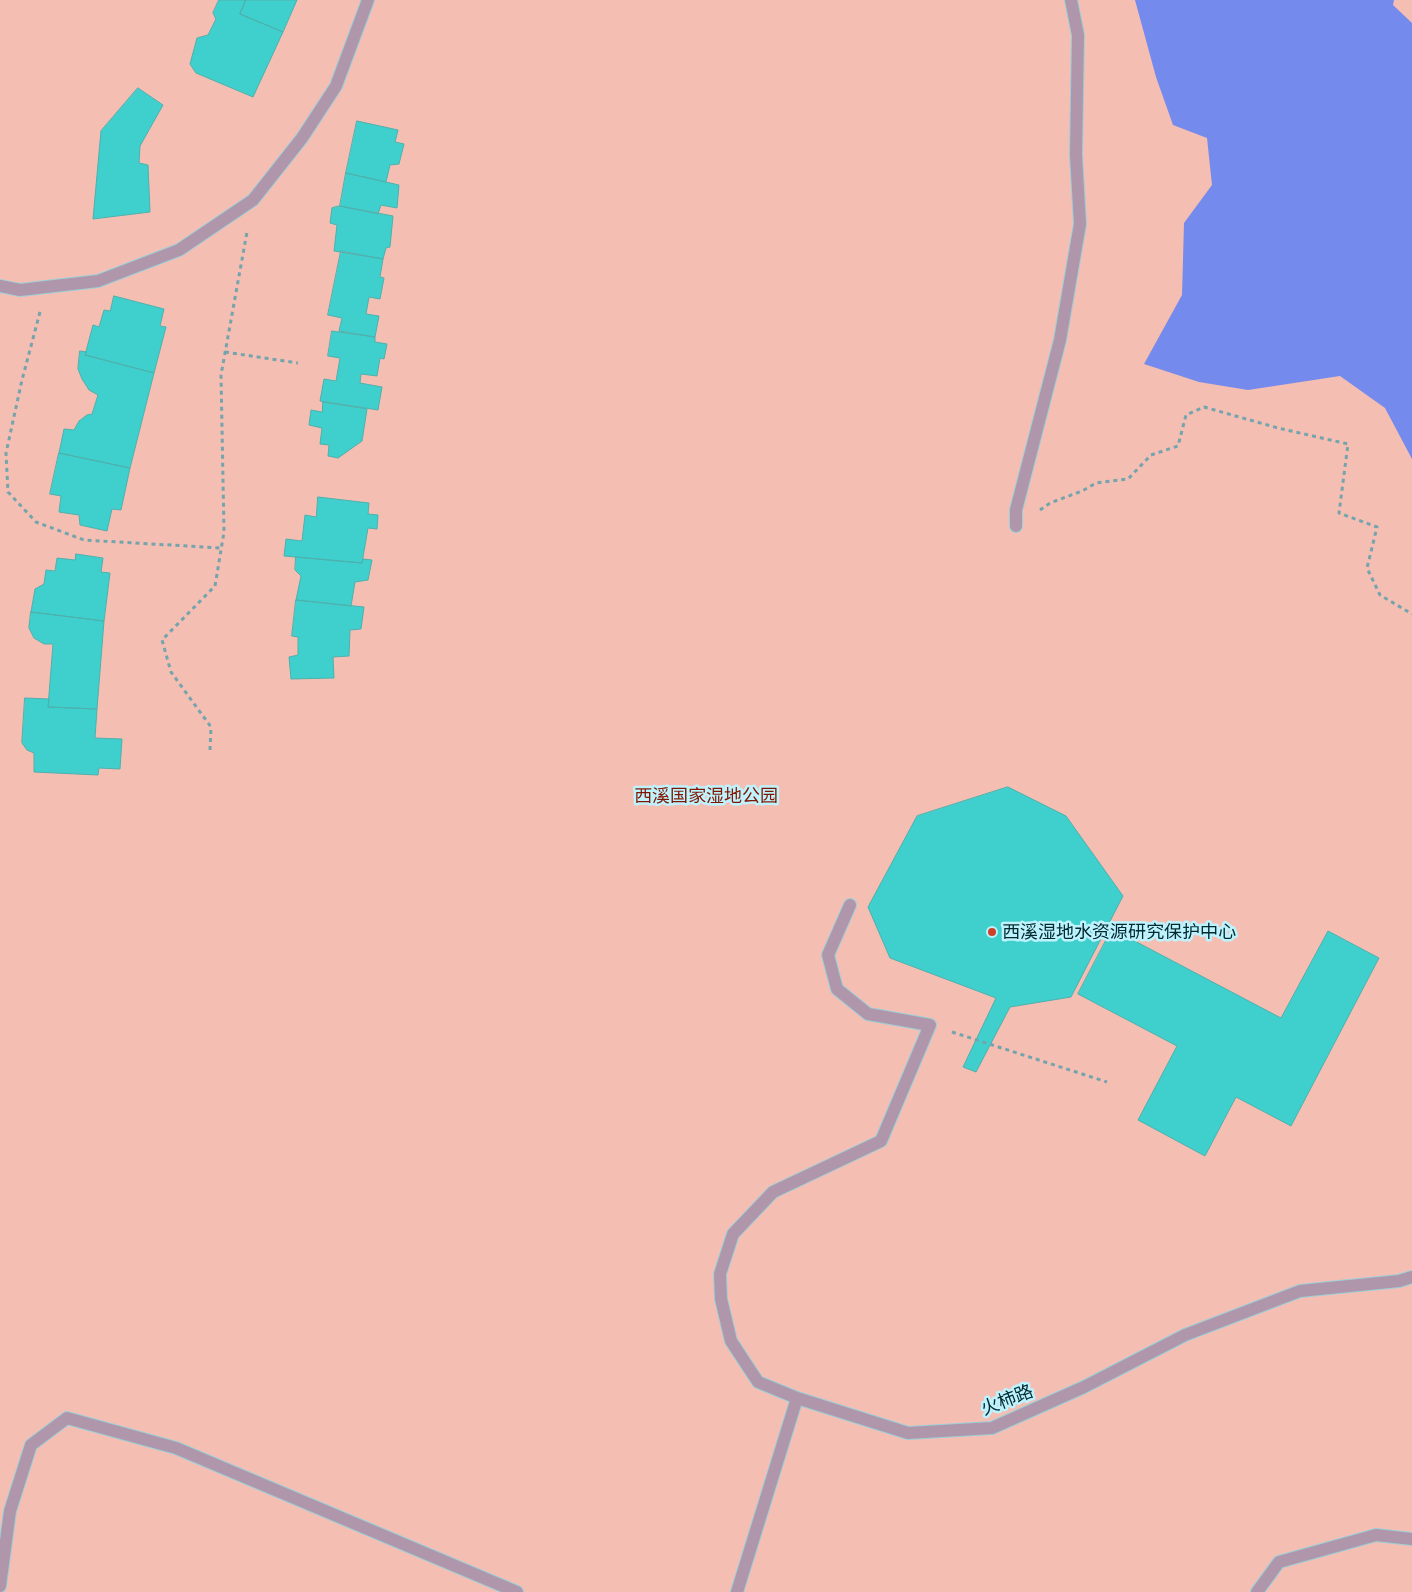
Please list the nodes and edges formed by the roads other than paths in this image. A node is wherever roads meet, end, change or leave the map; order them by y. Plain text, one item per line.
1 (368, 0) edge
2 (1071, 0) edge
3 (0, 286) edge
4 (1016, 526) road end
5 (850, 905) dead end
6 (1412, 1277) edge
7 (797, 1398) junction
8 (1412, 1539) edge
9 (0, 1586) edge
10 (517, 1592) edge
11 (736, 1592) edge
12 (1257, 1592) edge

1 - 3 lane
2 - 4 lane
5 - 7 lane, 火柿路
6 - 7 lane, 火柿路
7 - 11 lane
8 - 12 lane
9 - 10 lane

